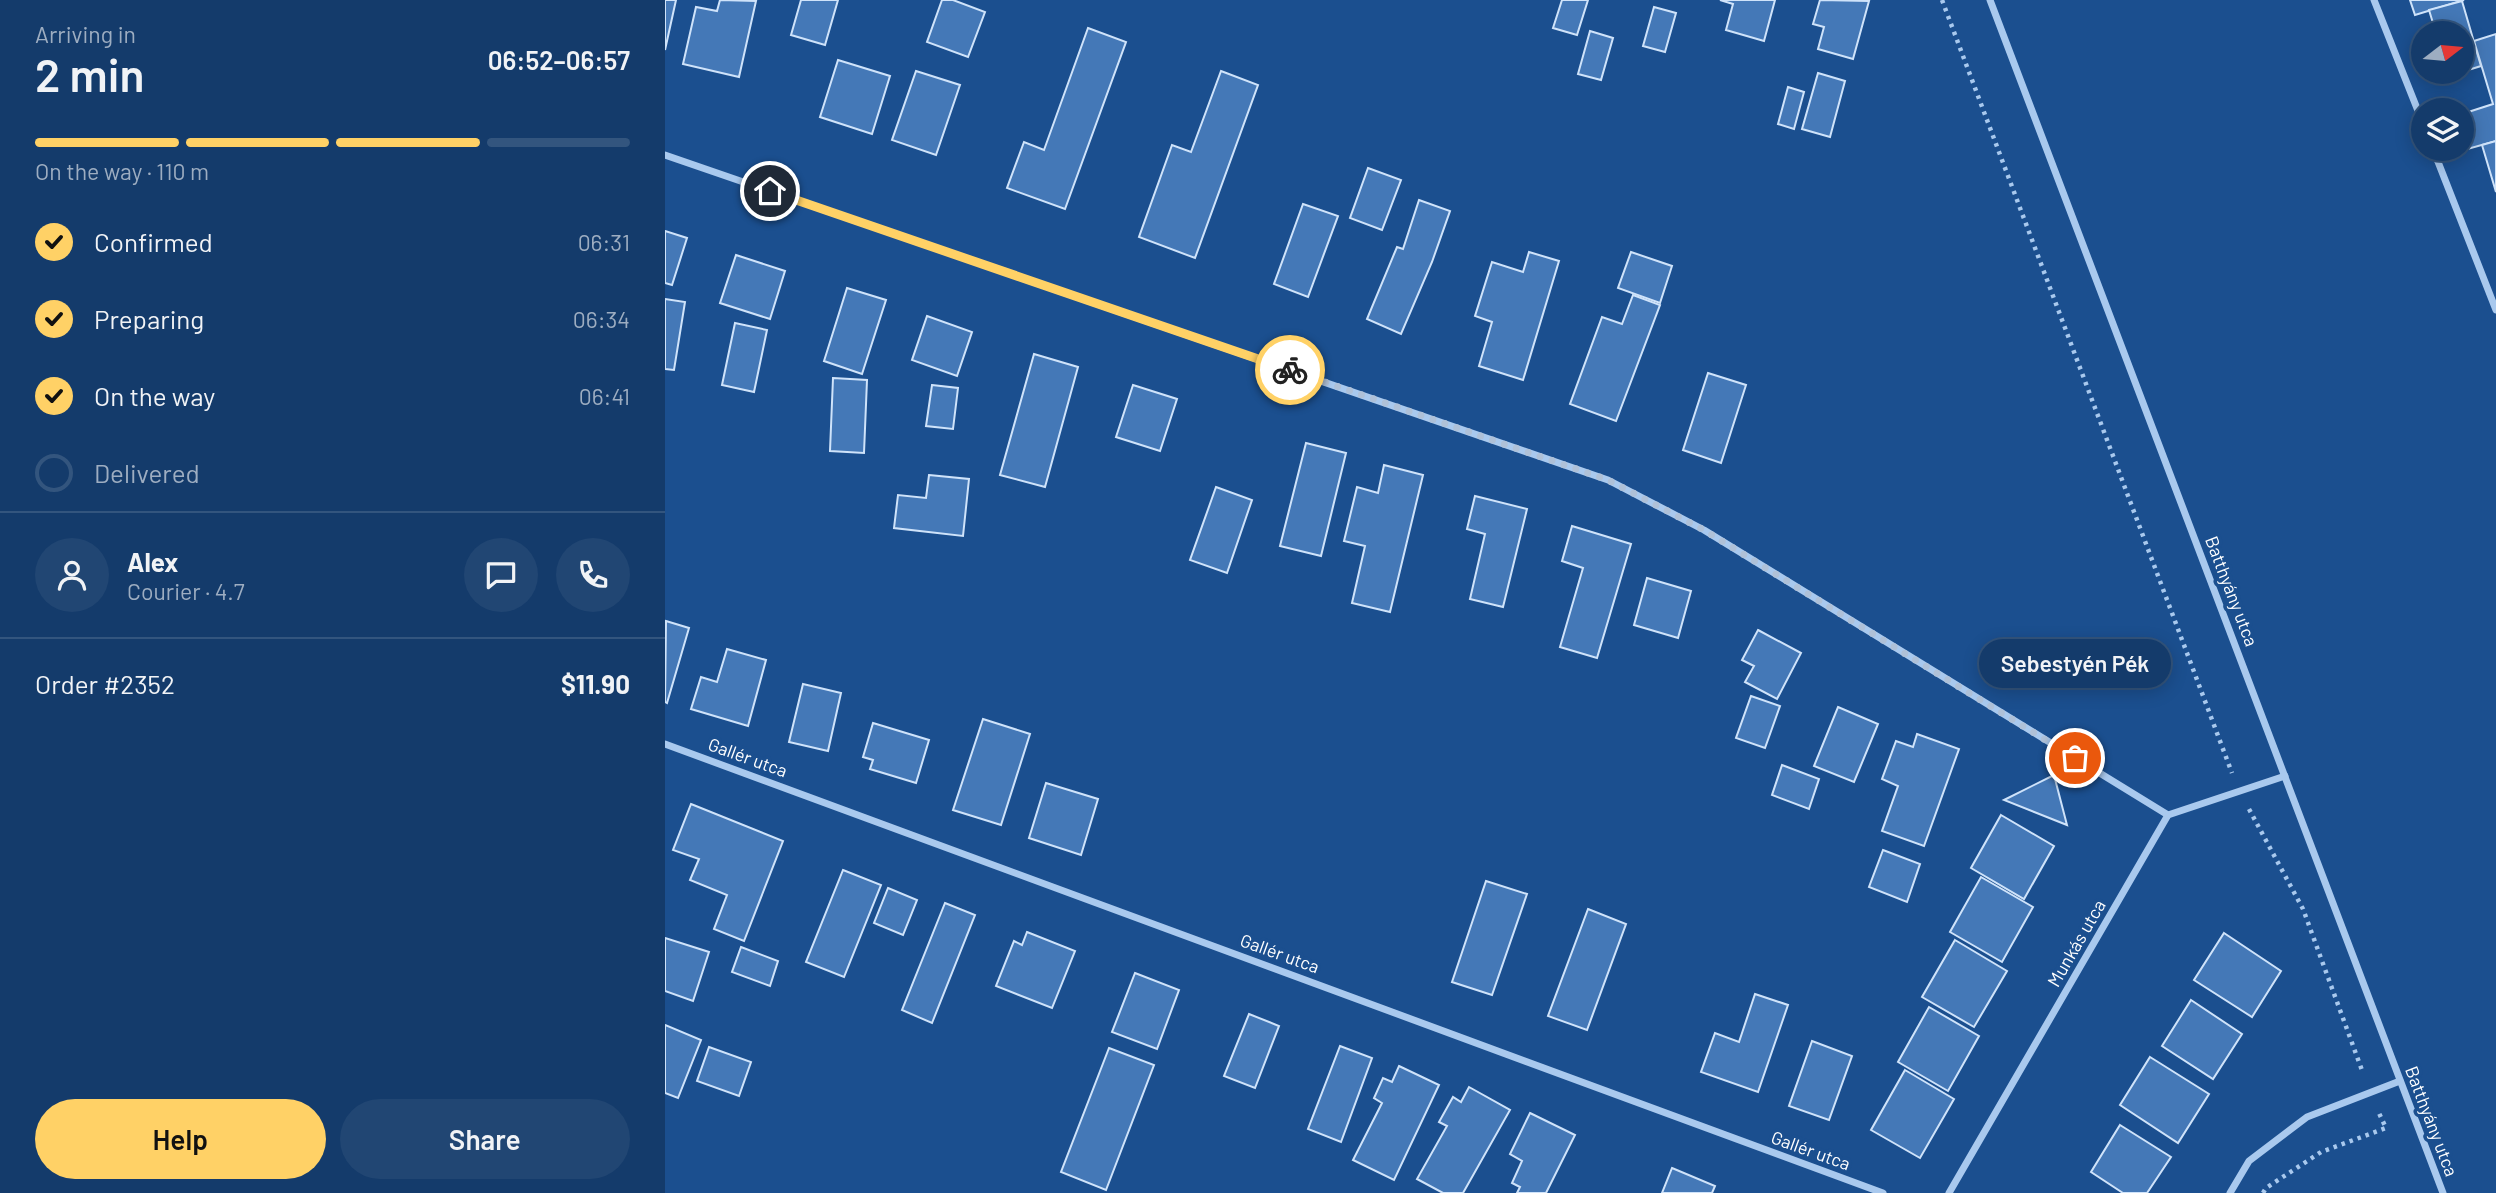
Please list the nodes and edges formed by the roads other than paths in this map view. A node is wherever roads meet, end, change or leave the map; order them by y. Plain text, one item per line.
1 (1990, 0) edge
2 (2374, 0) edge
3 (2413, 98) edge
4 (665, 155) edge
5 (2438, 161) edge
6 (2496, 310) edge
7 (665, 744) edge
8 (2285, 776) junction
9 (2168, 815) junction
10 (2400, 1081) junction
11 (1883, 1193) edge
12 (1949, 1193) edge
13 (2230, 1193) edge
14 (2443, 1193) edge

1 - 8 street, Batthyány utca
2 - 3 street
4 - 9 street
5 - 6 street
7 - 11 street, Gallér utca
8 - 9 street
8 - 10 street, Batthyány utca
9 - 12 street, Munkás utca
10 - 13 street
10 - 14 street, Batthyány utca

